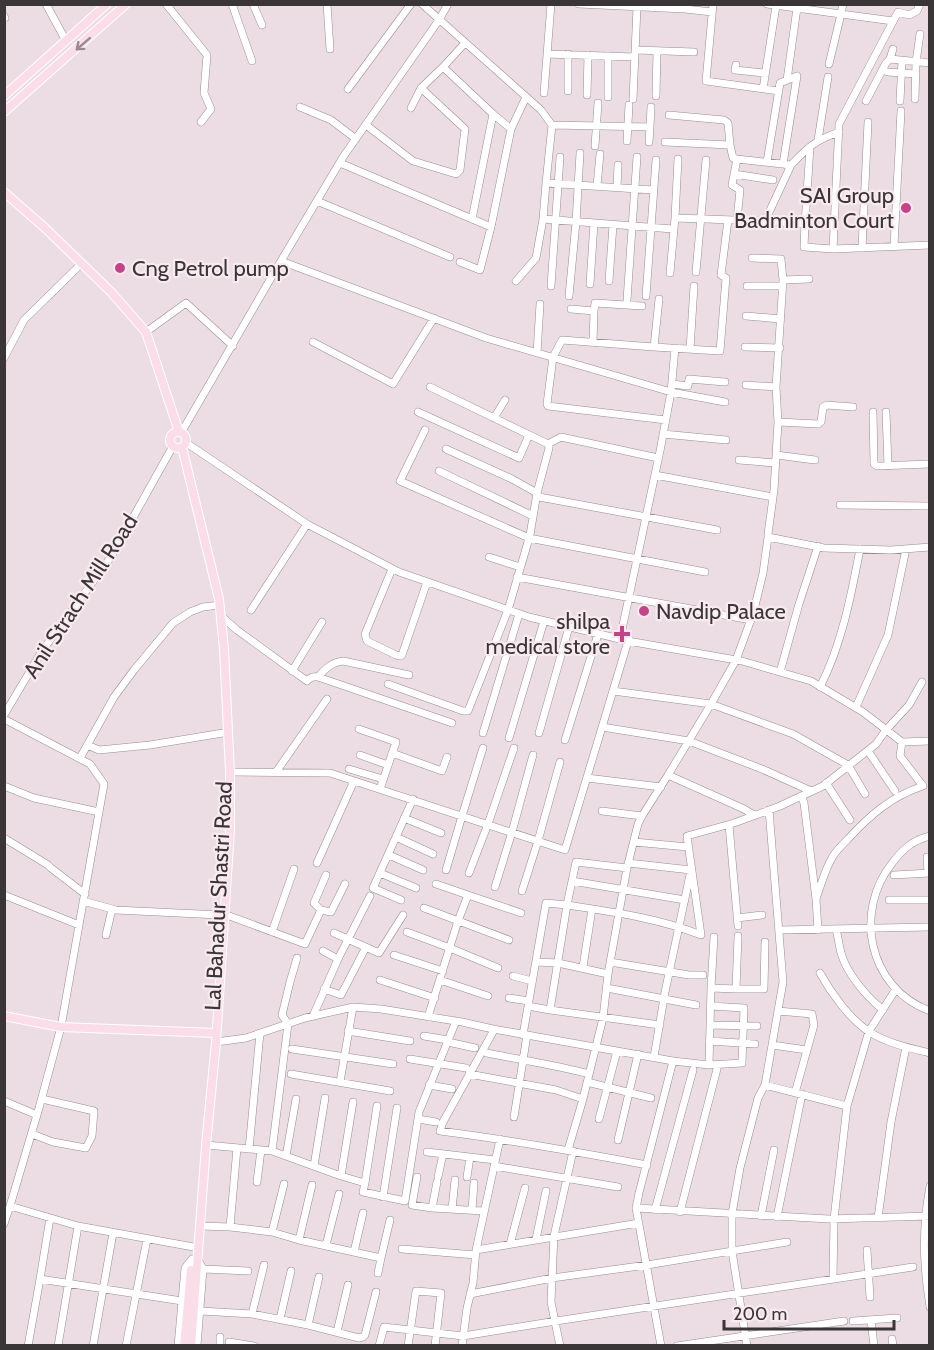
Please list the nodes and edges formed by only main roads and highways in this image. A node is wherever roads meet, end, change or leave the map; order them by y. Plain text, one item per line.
1 (108, 4) edge
2 (126, 4) edge
3 (4, 96) edge
4 (4, 112) edge
5 (4, 192) edge
6 (4, 198) edge
7 (179, 440) junction
8 (217, 605) junction
9 (222, 914) junction
10 (4, 1016) edge
11 (215, 1036) junction
12 (196, 1248) junction
13 (193, 1278) junction
14 (184, 1346) edge
15 (191, 1346) edge

1 - 3 main road
2 -> 4 main road
5 - 7 main road, Lal Bahadur Shastri Road
6 - 7 main road, Lal Bahadur Shastri Road
7 - 8 main road, Lal Bahadur Shastri Road
8 - 9 main road, Lal Bahadur Shastri Road
8 - 9 main road
9 - 11 main road, Lal Bahadur Shastri Road
10 - 11 main road
11 - 12 main road, Lal Bahadur Shastri Road
11 - 12 main road
12 - 13 main road, Lal Bahadur Shastri Road
13 - 14 main road
13 - 15 main road

